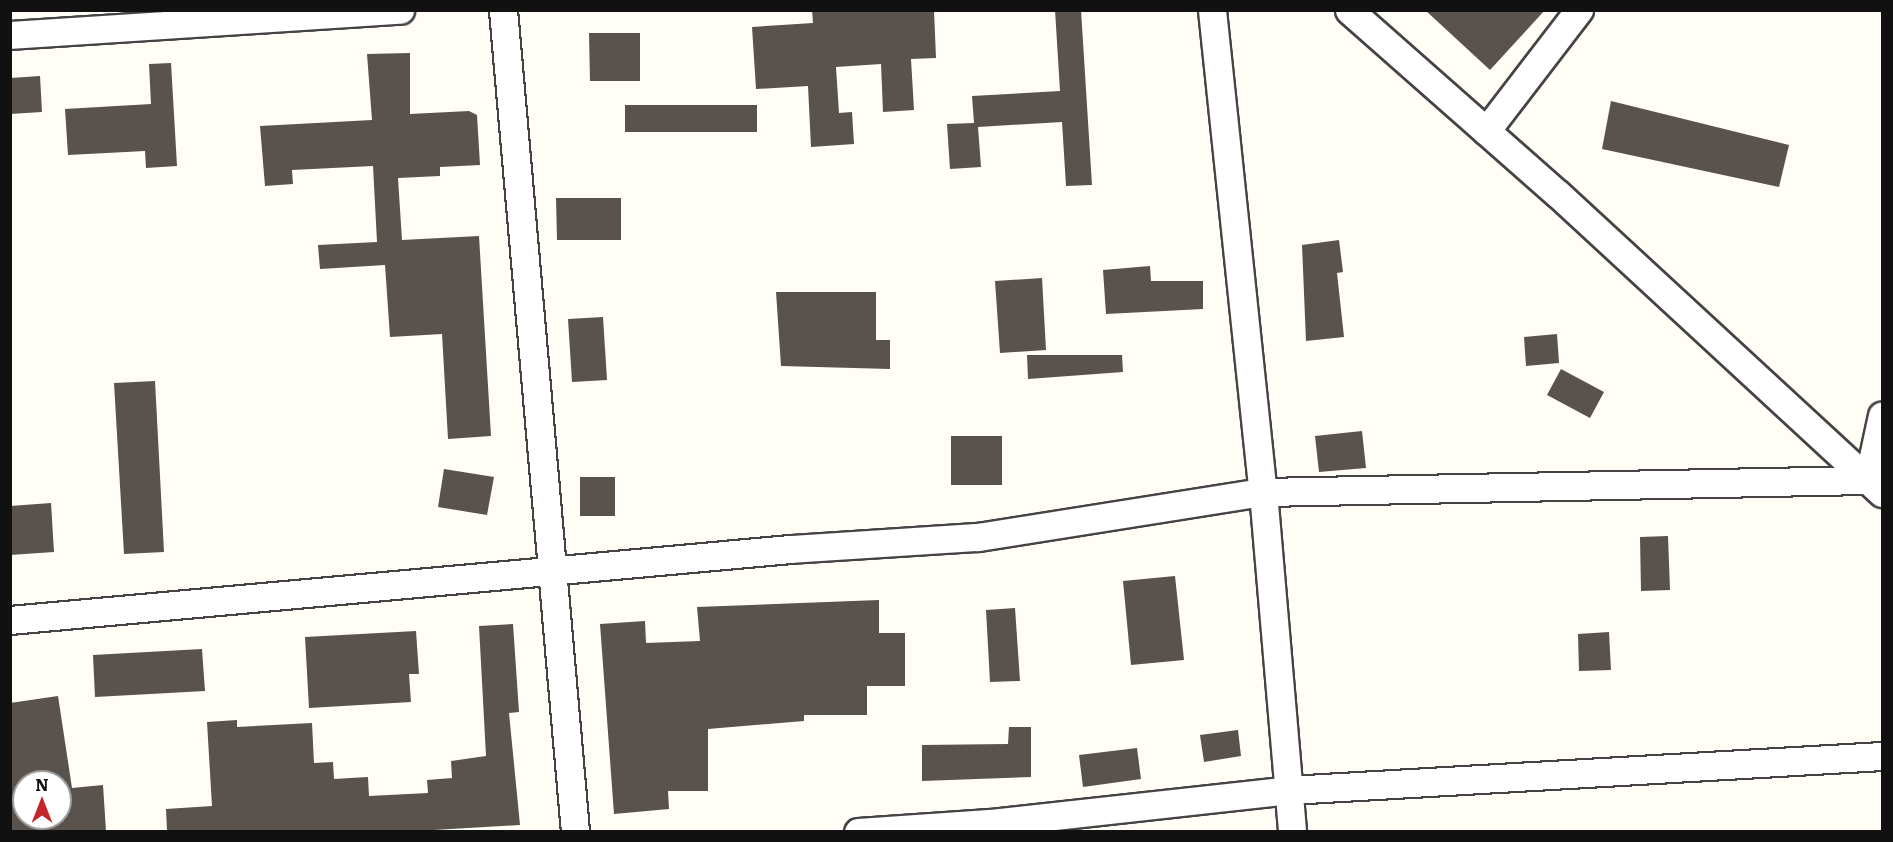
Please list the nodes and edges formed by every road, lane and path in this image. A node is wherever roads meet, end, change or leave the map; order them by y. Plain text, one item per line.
1 (400, 10) edge
2 (503, 10) edge
3 (1212, 10) edge
4 (1349, 10) edge
5 (1580, 10) edge
6 (10, 35) edge
7 (1486, 131) junction
8 (1882, 415) edge
9 (1875, 486) edge
10 (1263, 492) junction
11 (553, 571) junction
12 (10, 620) edge
13 (1882, 756) edge
14 (1289, 790) junction
15 (575, 831) edge
16 (858, 831) edge
17 (1292, 831) edge

1 - 6 street
2 - 11 street
3 - 10 street
4 - 7 street
5 - 7 street
7 - 9 street
8 - 9 street
9 - 10 street
10 - 11 street
10 - 14 street
11 - 12 street
11 - 15 street
13 - 14 street
14 - 16 street
14 - 17 street

